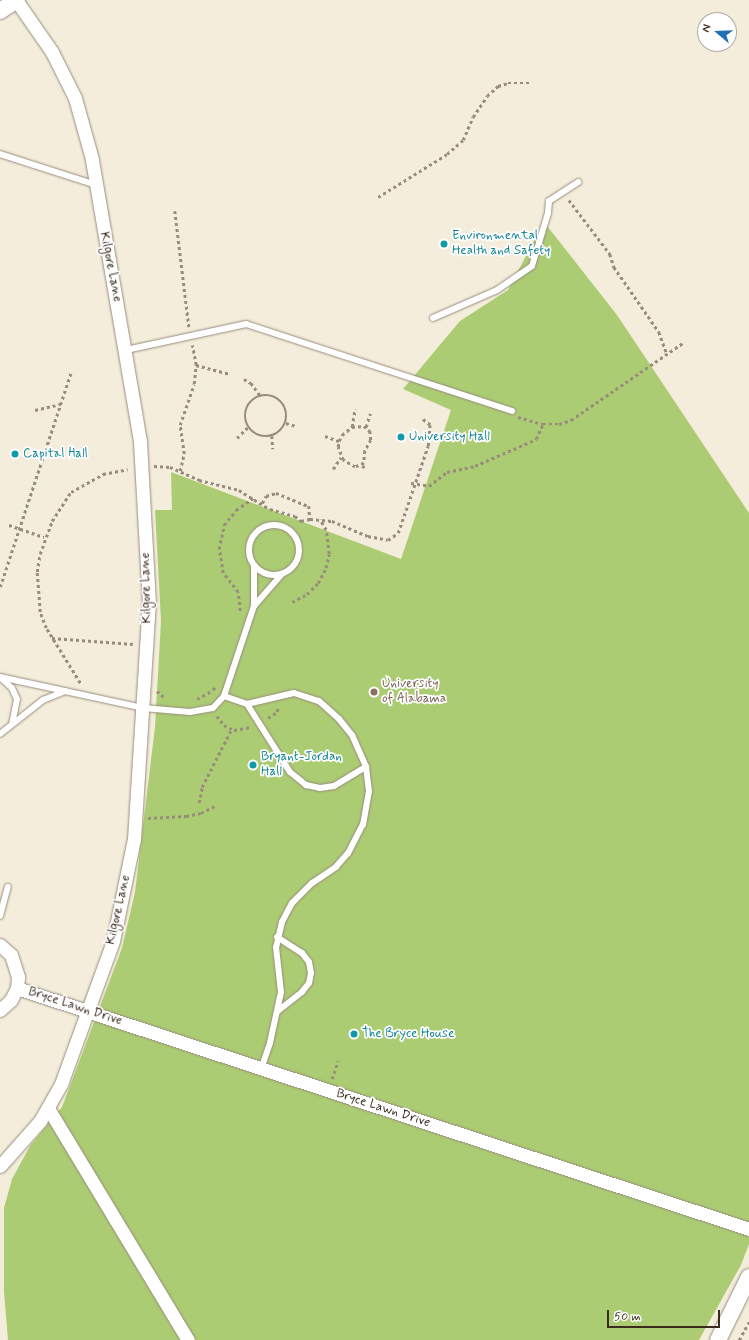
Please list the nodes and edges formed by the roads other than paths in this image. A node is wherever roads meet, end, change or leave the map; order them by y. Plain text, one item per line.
1 (17, 0) edge
2 (0, 11) edge
3 (0, 154) edge
4 (578, 182) dead end
5 (96, 185) junction
6 (433, 318) dead end
7 (126, 350) junction
8 (512, 411) road end
9 (254, 565) junction
10 (282, 574) junction
11 (254, 606) junction
12 (0, 677) edge
13 (65, 691) junction
14 (224, 696) junction
15 (247, 704) junction
16 (143, 708) junction
17 (12, 725) junction
18 (0, 734) edge
19 (366, 767) junction
20 (8, 887) dead end
21 (0, 916) edge
22 (277, 937) junction
23 (0, 945) edge
24 (17, 988) junction
25 (0, 1010) edge
26 (278, 1011) junction
27 (88, 1012) junction
28 (261, 1069) junction
29 (48, 1108) junction
30 (0, 1166) edge
31 (749, 1229) edge
32 (749, 1277) edge
33 (188, 1340) edge
34 (718, 1340) edge

1 - 2 street
1 - 5 street, Kilgore Lane
3 - 5 lane
4 - 6 lane
5 - 7 street, Kilgore Lane
7 - 8 lane
7 - 16 street, Kilgore Lane
9 - 10 lane
9 - 10 lane
9 - 11 lane
10 - 11 lane
11 - 14 lane
12 - 13 lane
12 - 17 lane
13 - 16 lane
13 - 17 lane
14 - 15 lane
14 - 16 lane
15 - 19 lane
15 - 19 lane
16 - 27 street, Kilgore Lane
17 - 18 lane
19 - 22 lane
20 - 21 lane
22 - 26 lane
22 - 26 lane
23 - 24 street
24 - 25 street
24 - 27 street, Bryce Lawn Drive
26 - 28 lane
27 - 28 street, Bryce Lawn Drive
27 - 29 street, Kilgore Lane
28 - 31 street, Bryce Lawn Drive
29 - 30 street, Kilgore Lane
29 - 33 street
32 - 34 street

